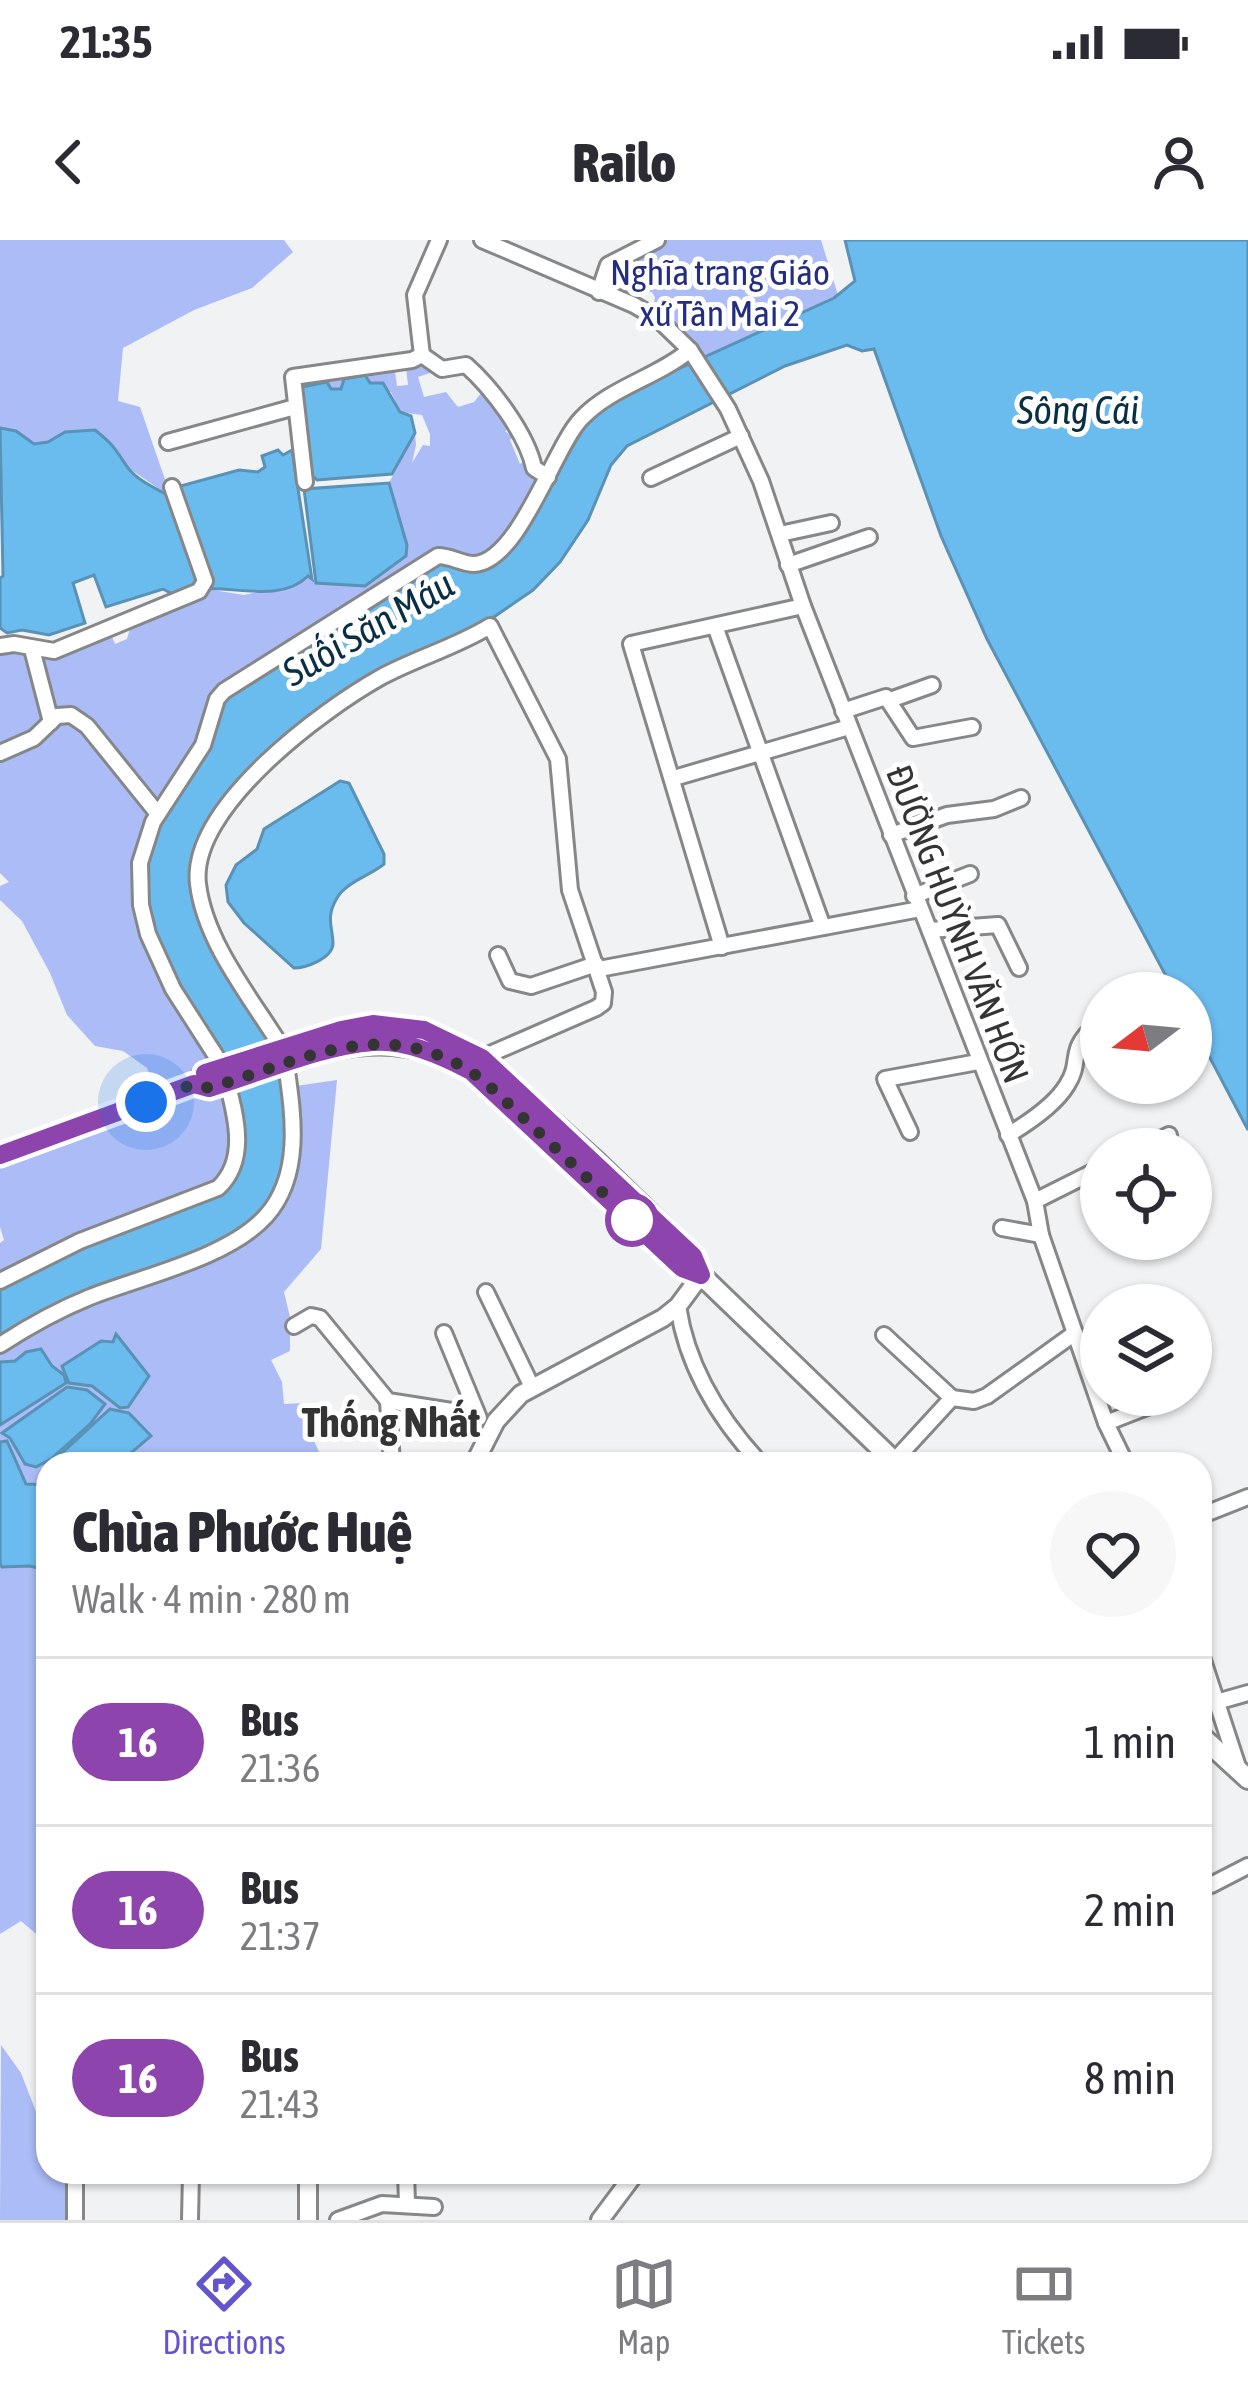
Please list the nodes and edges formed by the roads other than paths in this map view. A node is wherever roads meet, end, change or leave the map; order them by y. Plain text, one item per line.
1 (440, 240) edge
2 (482, 240) edge
3 (657, 240) edge
4 (599, 292) junction
5 (690, 350) junction
6 (422, 355) junction
7 (295, 407) junction
8 (741, 436) junction
9 (169, 442) dead end
10 (548, 477) junction
11 (651, 478) dead end
12 (305, 482) dead end
13 (172, 487) dead end
14 (831, 523) dead end
15 (780, 534) junction
16 (869, 537) dead end
17 (788, 565) junction
18 (803, 606) junction
19 (715, 626) junction
20 (0, 646) edge
21 (32, 649) junction
22 (932, 685) dead end
23 (890, 700) junction
24 (843, 711) junction
25 (51, 722) junction
26 (849, 727) junction
27 (972, 728) dead end
28 (760, 752) junction
29 (0, 753) edge
30 (674, 778) junction
31 (1021, 798) dead end
32 (158, 814) junction
33 (891, 835) junction
34 (970, 874) dead end
35 (917, 902) junction
36 (823, 927) junction
37 (930, 930) junction
38 (722, 947) junction
39 (498, 955) dead end
40 (598, 966) junction
41 (1019, 968) dead end
42 (1080, 1039) edge
43 (284, 1056) junction
44 (482, 1058) junction
45 (978, 1061) junction
46 (225, 1075) junction
47 (910, 1132) dead end
48 (1008, 1135) junction
49 (0, 1155) edge
50 (1080, 1178) edge
51 (1035, 1201) junction
52 (1002, 1228) dead end
53 (1041, 1235) junction
54 (701, 1275) junction
55 (0, 1281) edge
56 (486, 1292) dead end
57 (678, 1306) junction
58 (294, 1326) dead end
59 (443, 1333) dead end
60 (884, 1335) dead end
61 (1078, 1340) junction
62 (0, 1345) edge
63 (532, 1387) junction
64 (952, 1398) junction
65 (388, 1401) junction
66 (477, 1415) junction
67 (1124, 1416) edge
68 (1106, 1423) junction
69 (491, 1431) junction
70 (391, 1452) edge
71 (480, 1452) edge
72 (750, 1452) edge
73 (884, 1452) edge
74 (905, 1452) edge
75 (1120, 1452) edge
76 (1248, 1497) edge
77 (1212, 1511) edge
78 (1212, 1681) edge
79 (1248, 1694) edge
80 (1220, 1701) junction
81 (1212, 1746) edge
82 (1244, 1774) edge
83 (1248, 1866) edge
84 (1212, 1884) edge
85 (75, 2184) edge
86 (190, 2184) edge
87 (308, 2184) edge
88 (406, 2184) edge
89 (626, 2184) edge
90 (407, 2204) junction
91 (434, 2207) dead end
92 (75, 2220) edge
93 (190, 2220) edge
94 (308, 2220) edge
95 (338, 2220) edge
96 (600, 2220) edge

1 - 6 street
2 - 4 street
3 - 4 street
4 - 5 street
5 - 8 street, ĐƯỜNG HUỲNH VĂN HỚN
5 - 10 street
6 - 7 street
6 - 10 street
7 - 9 street
7 - 12 street
8 - 11 street
8 - 15 street, ĐƯỜNG HUỲNH VĂN HỚN
10 - 32 street
13 - 21 street
14 - 15 street
15 - 17 street, ĐƯỜNG HUỲNH VĂN HỚN
16 - 17 street
17 - 18 street, ĐƯỜNG HUỲNH VĂN HỚN
18 - 19 street
18 - 24 street, ĐƯỜNG HUỲNH VĂN HỚN
19 - 28 street
19 - 30 street
20 - 21 street
21 - 25 street
22 - 23 street
23 - 24 street
23 - 27 street
24 - 26 street, ĐƯỜNG HUỲNH VĂN HỚN
25 - 29 street
25 - 32 street
26 - 28 street
26 - 33 street, ĐƯỜNG HUỲNH VĂN HỚN
28 - 30 street
28 - 36 street
30 - 38 street
31 - 33 street
32 - 46 street
33 - 35 street, ĐƯỜNG HUỲNH VĂN HỚN
34 - 35 street
35 - 36 street
35 - 37 street, ĐƯỜNG HUỲNH VĂN HỚN
36 - 38 street
37 - 41 street
37 - 45 street, ĐƯỜNG HUỲNH VĂN HỚN
38 - 40 street
39 - 40 street
40 - 43 street
40 - 44 street
42 - 48 street
43 - 44 main road
43 - 46 main road
43 - 54 main road
43 - 62 street
44 - 54 main road
45 - 47 street
45 - 48 street, ĐƯỜNG HUỲNH VĂN HỚN
46 - 49 main road
46 - 55 street
48 - 51 street, ĐƯỜNG HUỲNH VĂN HỚN
50 - 51 street
51 - 53 street, ĐƯỜNG HUỲNH VĂN HỚN
52 - 53 street
53 - 61 street, ĐƯỜNG HUỲNH VĂN HỚN
54 - 57 street
54 - 73 main road
56 - 63 street
57 - 63 street
57 - 72 street
58 - 65 street
59 - 66 street
60 - 64 street
61 - 64 street
61 - 68 street, ĐƯỜNG HUỲNH VĂN HỚN
63 - 69 street
64 - 74 street
65 - 66 street
65 - 70 street
66 - 69 street
67 - 68 street
68 - 75 street, ĐƯỜNG HUỲNH VĂN HỚN
69 - 71 street
76 - 77 street
78 - 80 street
79 - 80 street
80 - 82 street
81 - 82 main road
83 - 84 street
85 - 92 street
86 - 93 street
87 - 94 street
88 - 90 street
89 - 96 street
90 - 91 street
90 - 95 street

